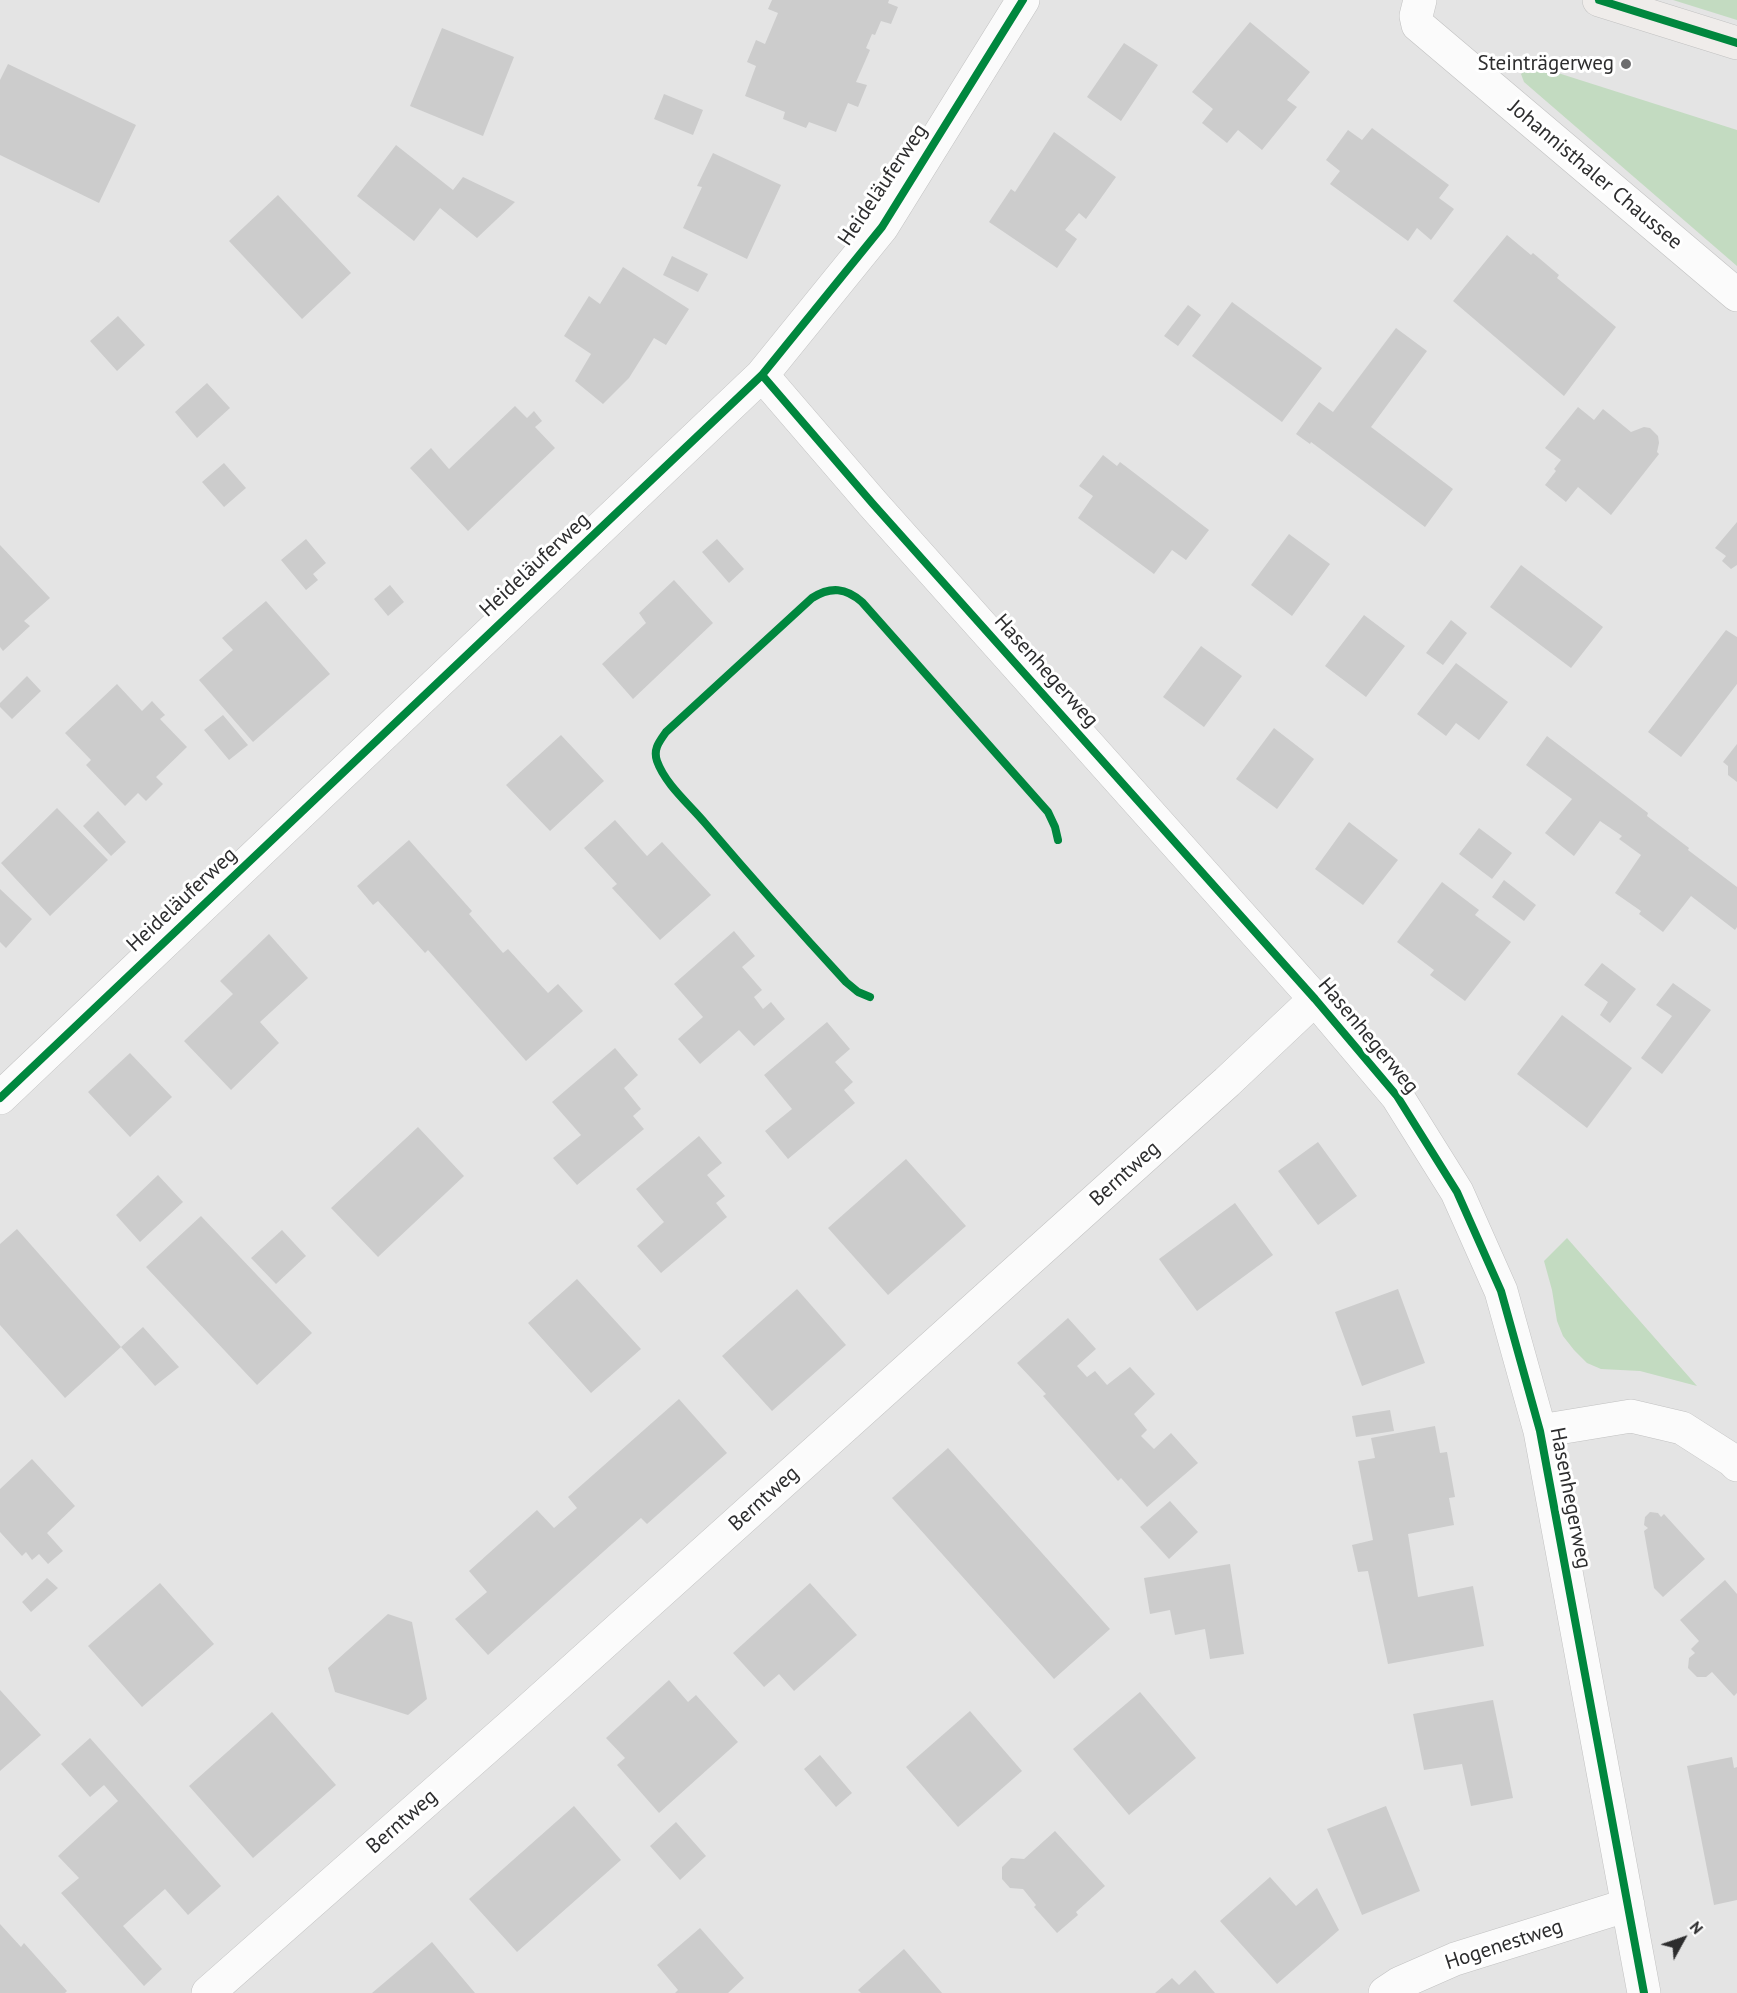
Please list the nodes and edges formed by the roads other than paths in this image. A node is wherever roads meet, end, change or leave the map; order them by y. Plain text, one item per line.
1 (1023, 0) edge
2 (1420, 0) edge
3 (1599, 0) edge
4 (1737, 43) edge
5 (1737, 295) edge
6 (762, 375) junction
7 (1315, 999) junction
8 (0, 1098) edge
9 (1540, 1431) junction
10 (1737, 1465) edge
11 (1628, 1905) junction
12 (208, 1993) edge
13 (1385, 1993) edge
14 (1644, 1993) edge

1 - 6 street, Heideläuferweg
2 - 5 street, Johannisthaler Chaussee
3 - 4 main road
6 - 7 street, Hasenhegerweg
6 - 8 street, Heideläuferweg
7 - 9 street, Hasenhegerweg
7 - 12 street, Berntweg
9 - 10 street
9 - 11 street, Hasenhegerweg
11 - 13 street, Hogenestweg
11 - 14 street, Hasenhegerweg

